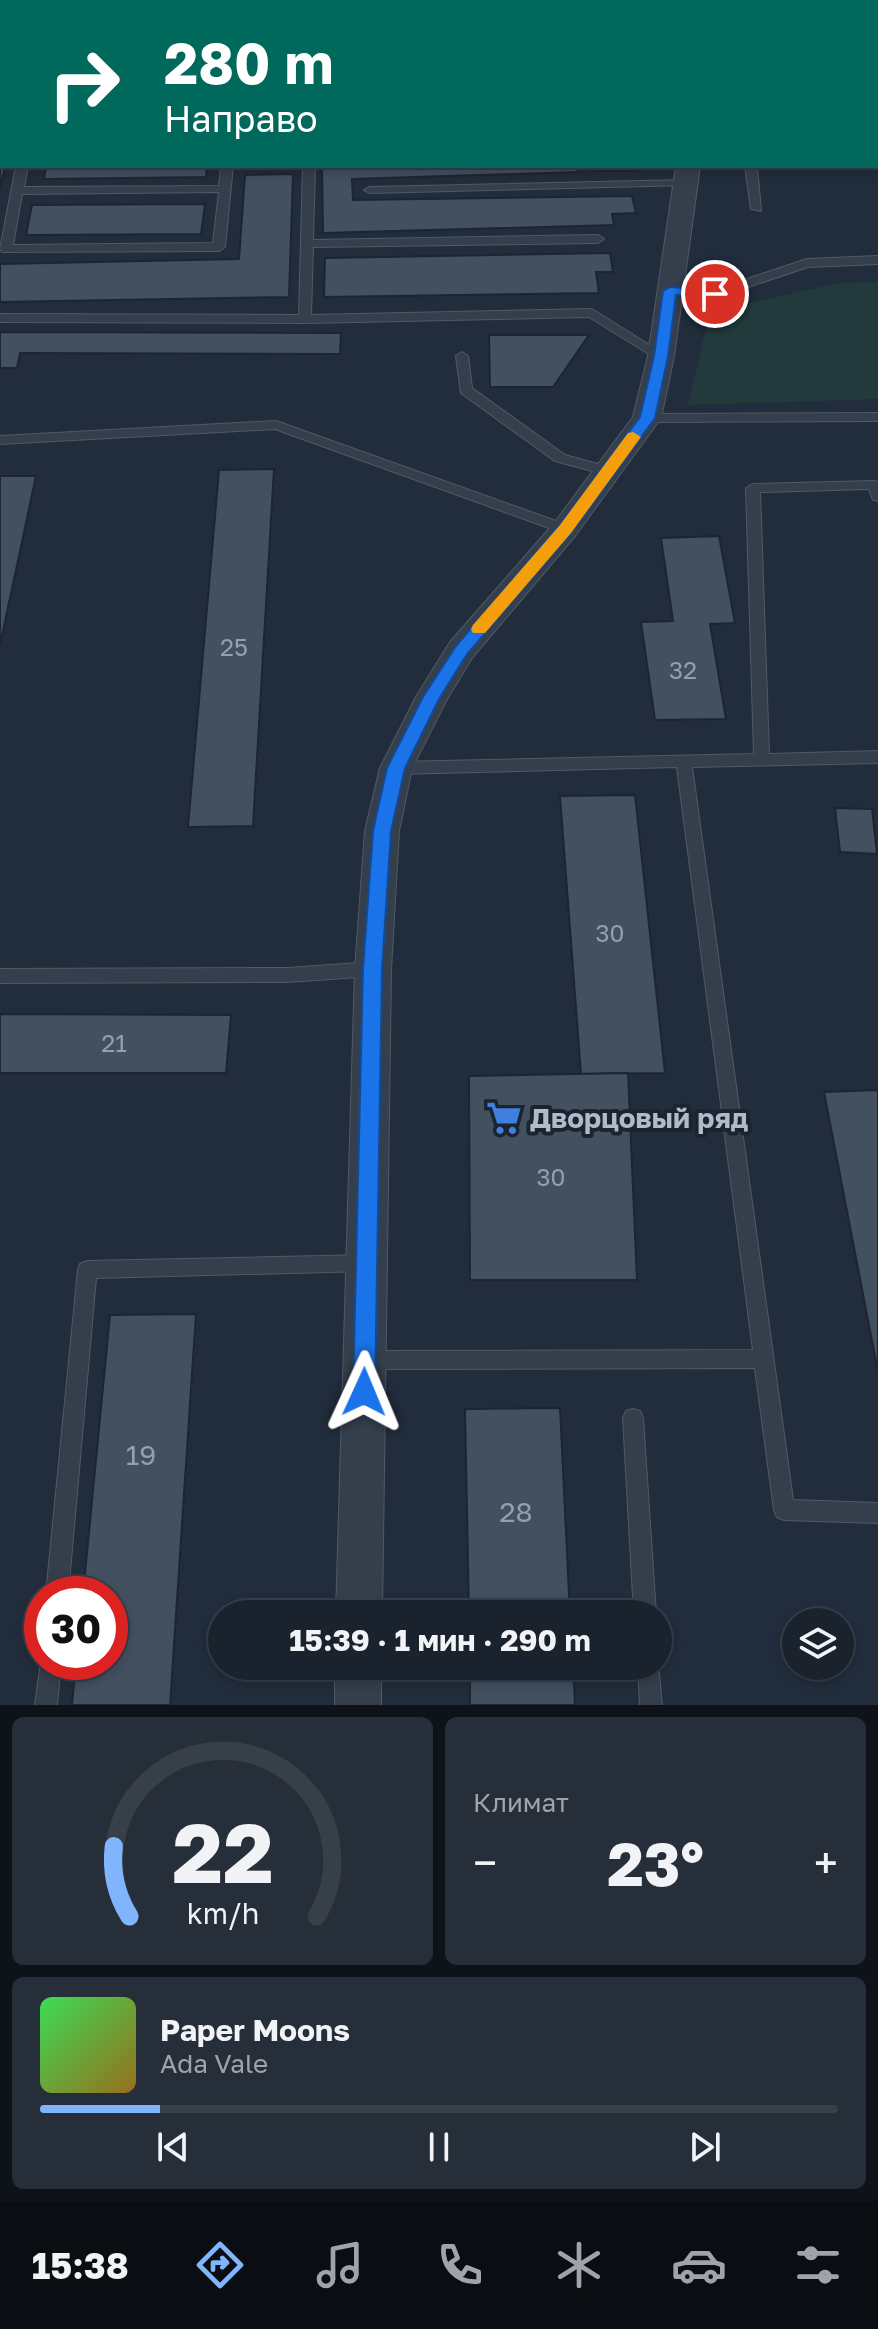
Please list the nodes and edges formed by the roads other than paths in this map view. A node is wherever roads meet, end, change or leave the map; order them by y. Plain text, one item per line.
1 (22, 168) edge
2 (227, 168) edge
3 (309, 168) edge
4 (751, 168) edge
5 (687, 174) edge
6 (225, 189) junction
7 (370, 190) dead end
8 (17, 191) junction
9 (757, 209) dead end
10 (598, 239) dead end
11 (307, 244) junction
12 (878, 260) edge
13 (670, 291) junction
14 (0, 318) edge
15 (305, 319) junction
16 (462, 356) dead end
17 (661, 356) junction
18 (878, 417) edge
19 (647, 418) junction
20 (0, 440) edge
21 (607, 471) junction
22 (878, 497) edge
23 (565, 529) junction
24 (878, 757) edge
25 (762, 760) junction
26 (684, 762) junction
27 (396, 768) junction
28 (373, 969) junction
29 (0, 976) edge
30 (367, 1263) junction
31 (763, 1359) junction
32 (365, 1360) junction
33 (633, 1418) dead end
34 (878, 1513) edge
35 (59, 1576) edge
36 (359, 1600) edge
37 (644, 1600) edge
38 (48, 1680) edge
39 (358, 1680) edge
40 (650, 1680) edge
41 (46, 1705) edge
42 (358, 1705) edge
43 (651, 1705) edge

1 - 8 lane
2 - 6 lane
3 - 11 lane
4 - 9 lane
5 - 7 lane
5 - 13 street
6 - 8 lane
6 - 8 lane
10 - 11 lane
11 - 15 lane
12 - 13 lane
13 - 17 street
14 - 15 lane
15 - 17 lane
16 - 21 lane
17 - 19 street
18 - 19 lane
19 - 21 street
20 - 23 lane
21 - 23 street
22 - 25 lane
23 - 27 street
24 - 25 lane
25 - 26 lane
26 - 27 lane
26 - 31 lane
27 - 28 street
28 - 29 lane
28 - 30 street
30 - 32 street
30 - 35 lane
31 - 32 lane
31 - 34 lane
32 - 36 street
33 - 37 lane
38 - 41 lane
39 - 42 street
40 - 43 lane

